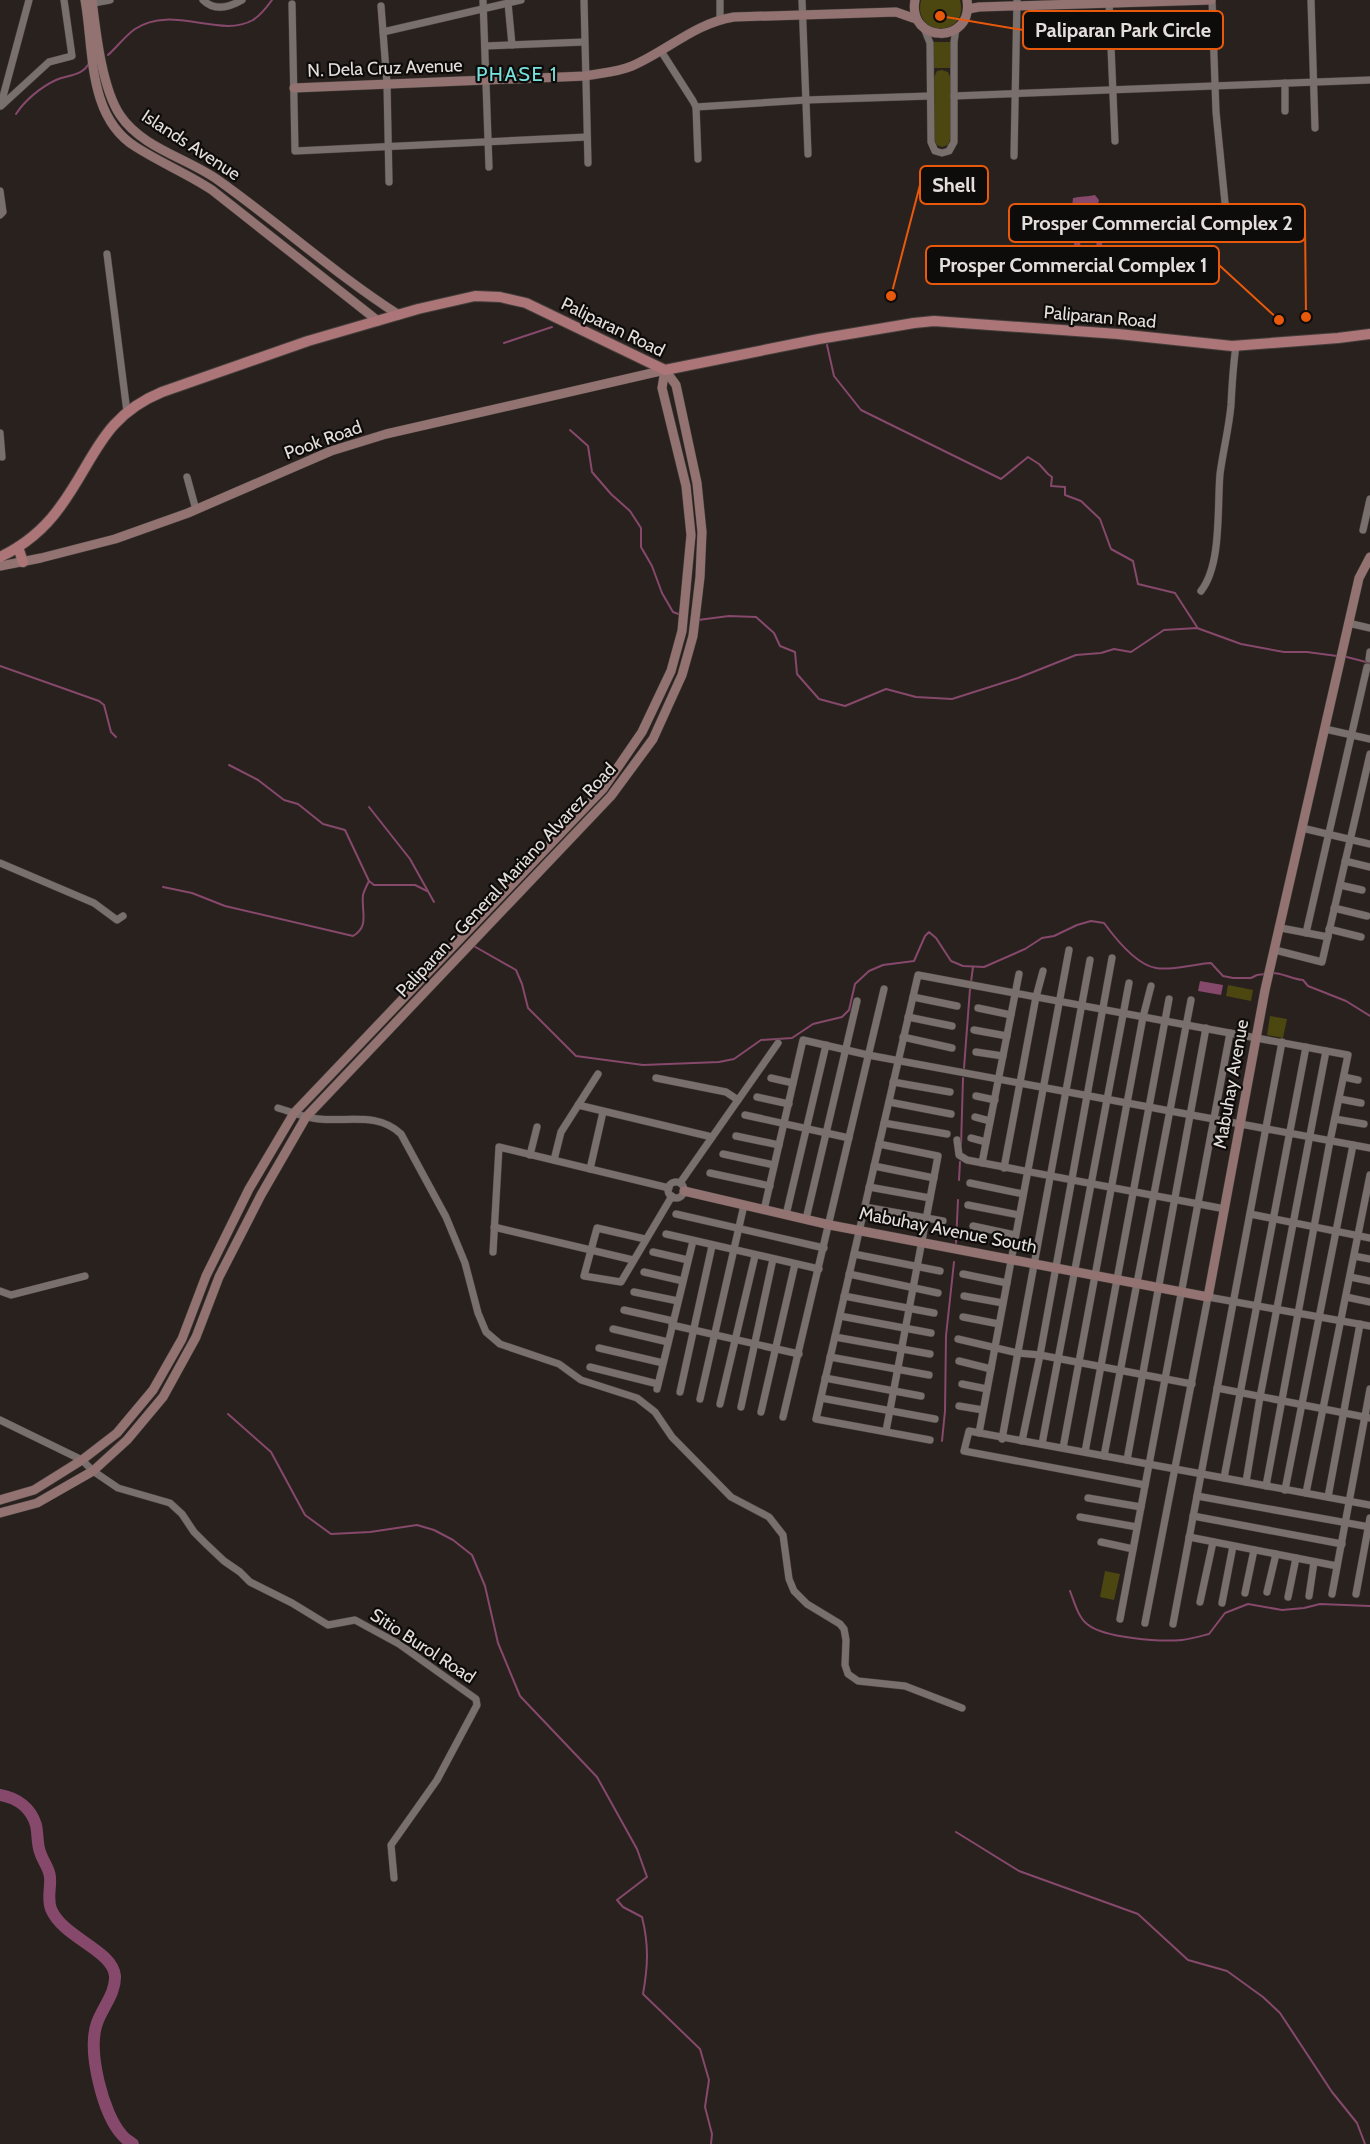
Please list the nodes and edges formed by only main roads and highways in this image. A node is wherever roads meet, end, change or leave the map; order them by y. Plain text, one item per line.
1 (1370, 334) edge
2 (18, 547) junction
3 (0, 557) edge
4 (23, 562) road end

1 - 2 main road, Paliparan Road
2 - 3 main road, Paliparan Road
2 - 4 main road

